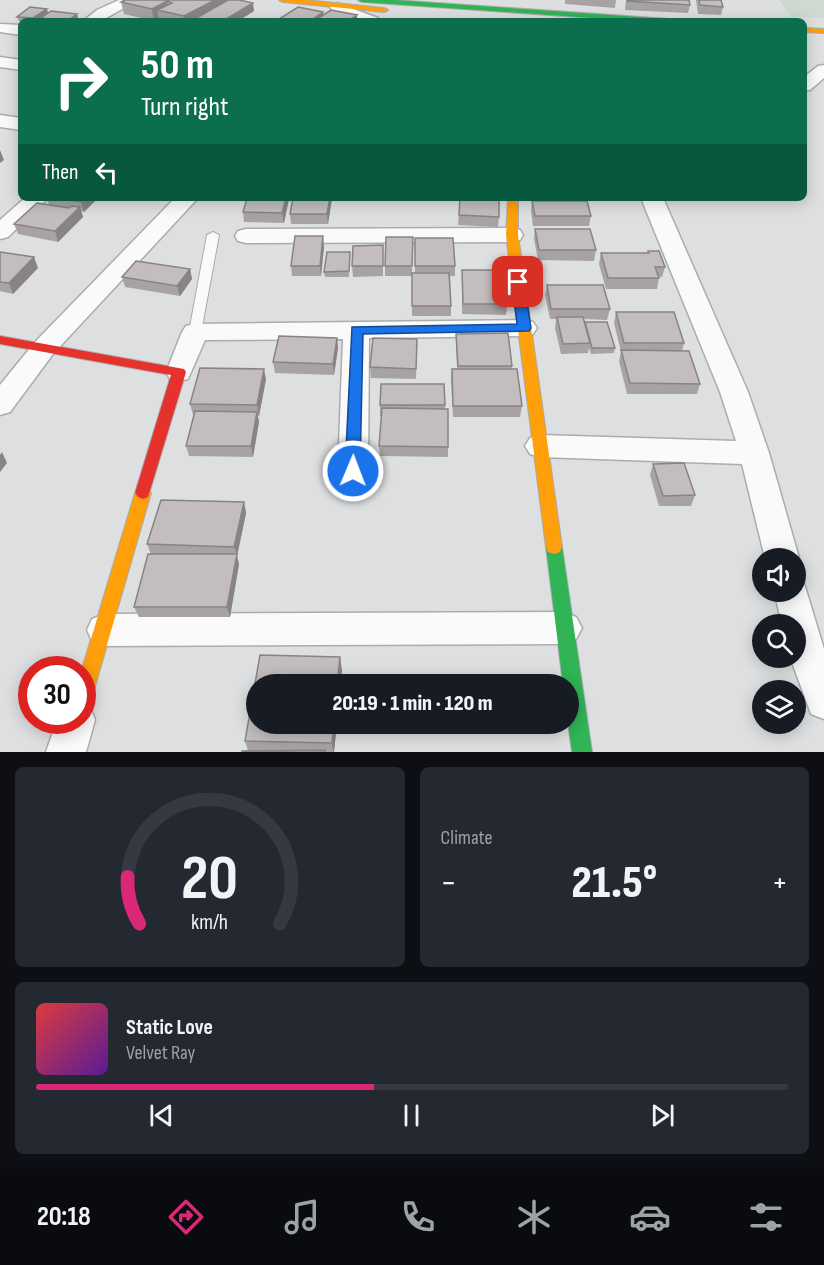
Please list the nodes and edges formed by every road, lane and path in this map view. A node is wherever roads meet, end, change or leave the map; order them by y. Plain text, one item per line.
1 (131, 0) edge
2 (283, 0) edge
3 (362, 0) edge
4 (338, 3) edge
5 (310, 4) junction
6 (290, 15) edge
7 (95, 18) edge
8 (367, 18) edge
9 (500, 18) edge
10 (625, 18) edge
11 (1, 28) edge
12 (18, 30) edge
13 (807, 30) edge
14 (824, 32) edge
15 (807, 40) edge
16 (824, 41) edge
17 (0, 62) edge
18 (18, 65) edge
19 (824, 70) edge
20 (807, 84) edge
21 (0, 121) edge
22 (18, 124) edge
23 (34, 201) edge
24 (184, 201) edge
25 (513, 201) edge
26 (647, 201) edge
27 (0, 232) edge
28 (213, 235) dead end
29 (512, 235) junction
30 (246, 236) dead end
31 (524, 328) junction
32 (356, 330) junction
33 (195, 332) junction
34 (0, 340) edge
35 (44, 348) junction
36 (179, 372) junction
37 (0, 405) edge
38 (540, 446) junction
39 (753, 453) junction
40 (353, 471) dead end
41 (779, 548) edge
42 (794, 602) edge
43 (564, 628) junction
44 (105, 630) junction
45 (96, 657) edge
46 (824, 701) edge
47 (72, 734) edge
48 (66, 752) edge
49 (582, 752) edge

1 - 7 street
2 - 5 street
3 - 10 street
4 - 5 street
4 - 8 street
4 - 9 street
5 - 6 street
11 - 12 street
13 - 14 street
15 - 16 street
17 - 18 street
19 - 20 street
21 - 22 street
23 - 27 street
24 - 35 street
25 - 29 street
26 - 39 street
28 - 33 lane
29 - 30 street
29 - 31 street
31 - 32 street
31 - 38 street
32 - 33 street
32 - 40 street
33 - 36 street
34 - 35 street
35 - 36 street
35 - 37 street
36 - 44 street
38 - 39 street
38 - 43 street
39 - 41 street
42 - 46 street
43 - 44 street
43 - 49 street
44 - 45 street
47 - 48 street

